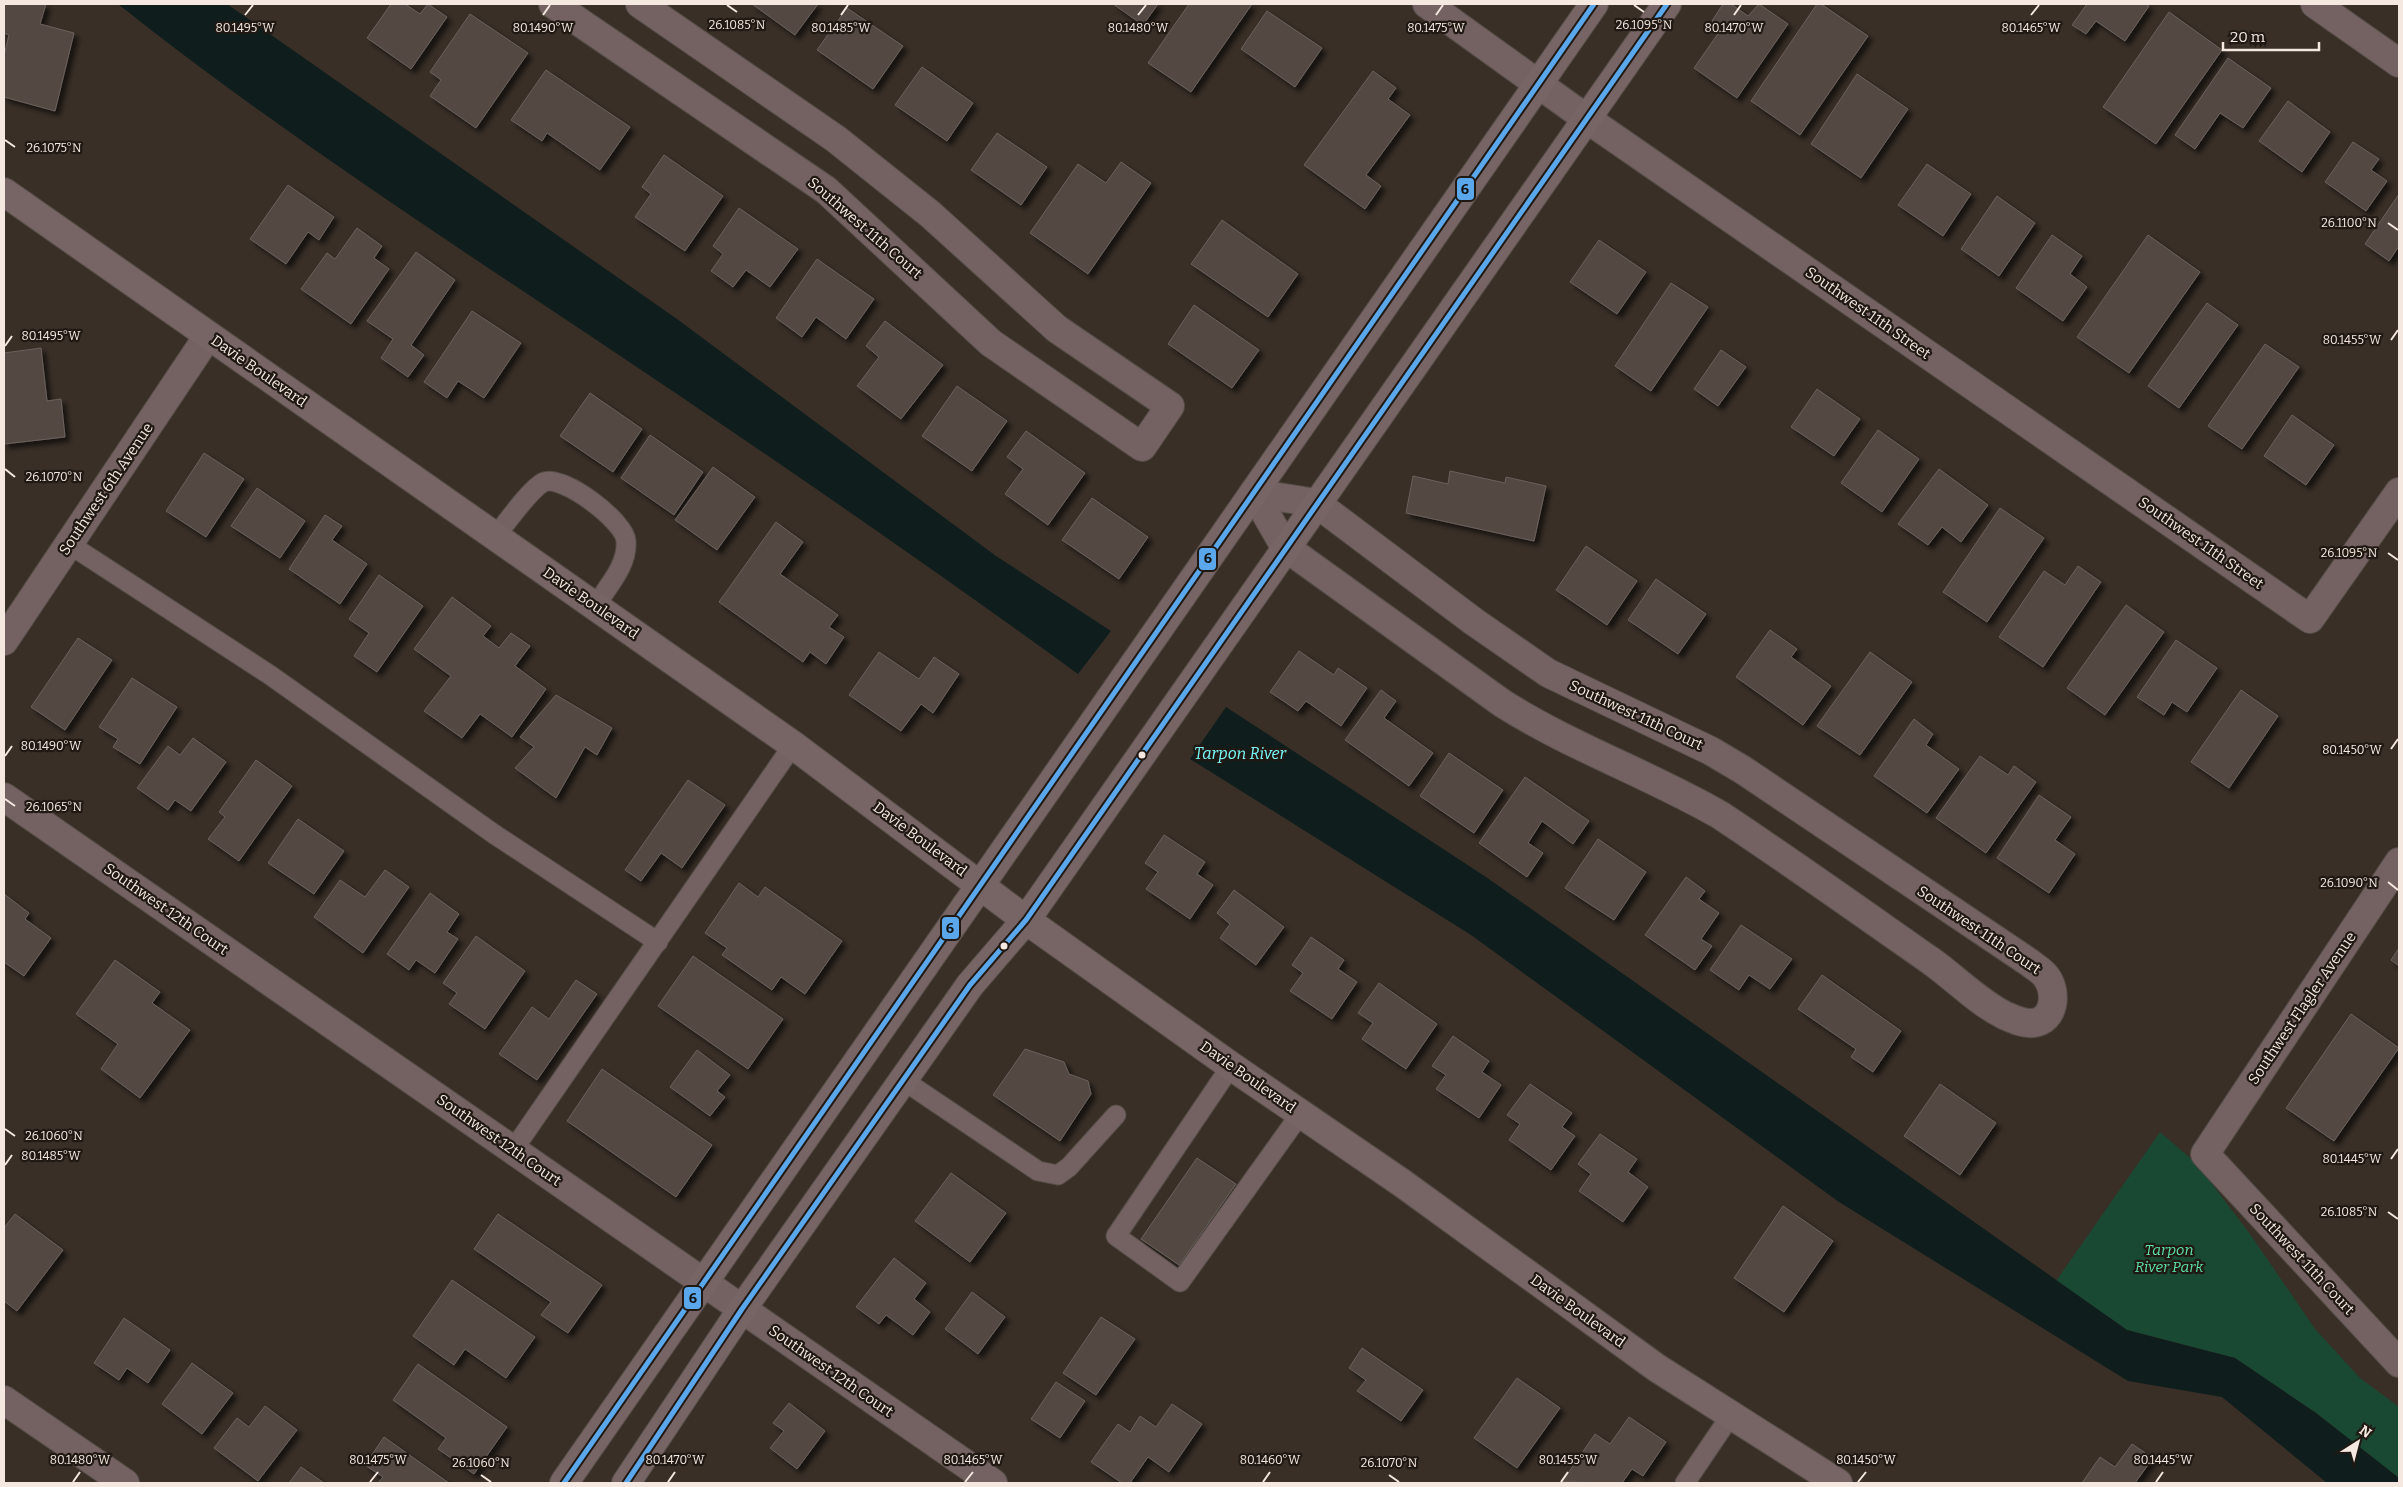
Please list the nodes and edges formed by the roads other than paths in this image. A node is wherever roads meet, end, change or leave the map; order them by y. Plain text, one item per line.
1 (553, 4) edge
2 (640, 4) edge
3 (1427, 4) edge
4 (1594, 4) edge
5 (1667, 4) edge
6 (2315, 4) edge
7 (2399, 63) edge
8 (1538, 83) junction
9 (1587, 119) junction
10 (4, 192) edge
11 (208, 336) junction
12 (2399, 492) edge
13 (1254, 493) junction
14 (1316, 503) junction
15 (496, 536) junction
16 (69, 544) junction
17 (1286, 547) junction
18 (596, 605) junction
19 (4, 641) edge
20 (793, 745) junction
21 (4, 796) edge
22 (2399, 862) edge
23 (981, 885) junction
24 (1026, 920) junction
25 (658, 942) junction
26 (1231, 1066) junction
27 (903, 1080) junction
28 (1301, 1113) junction
29 (1116, 1115) dead end
30 (513, 1150) junction
31 (2205, 1154) joint
32 (703, 1282) junction
33 (742, 1309) junction
34 (2399, 1363) edge
35 (4, 1400) edge
36 (1731, 1415) junction
37 (125, 1483) edge
38 (564, 1483) edge
39 (626, 1483) edge
40 (993, 1483) edge
41 (1686, 1483) edge
42 (1838, 1483) edge

1 - 2 street, Southwest 11th Court
3 - 8 street, Southwest 11th Street
4 - 8 main road
5 - 9 main road
6 - 7 street
8 - 9 street, Southwest 11th Street
8 - 13 main road
9 - 12 street, Southwest 11th Street
9 - 14 main road
10 - 11 main road, Davie Boulevard
11 - 15 main road, Davie Boulevard
11 - 16 street, Southwest 6th Avenue
13 - 14 street, Southwest 11th Court
13 - 17 street, Southwest 11th Court
13 - 23 main road
14 - 17 main road
14 - 17 street, Southwest 11th Court
15 - 18 main road, Davie Boulevard
15 - 18 lane
16 - 19 street, Southwest 6th Avenue
16 - 25 lane
17 - 24 main road
18 - 20 main road, Davie Boulevard
20 - 23 main road, Davie Boulevard
20 - 25 lane
21 - 30 street, Southwest 12th Court
22 - 31 street, Southwest Flagler Avenue
23 - 24 main road, Davie Boulevard
23 - 32 main road
24 - 26 main road, Davie Boulevard
24 - 27 main road
25 - 30 lane
26 - 28 main road, Davie Boulevard
26 - 28 lane
27 - 29 lane
27 - 33 main road
28 - 36 main road, Davie Boulevard
30 - 32 street, Southwest 12th Court
31 - 34 street, Southwest 11th Court
32 - 33 street, Southwest 12th Court
32 - 38 main road
33 - 39 main road
33 - 40 street, Southwest 12th Court
35 - 37 street
36 - 41 lane
36 - 42 main road, Davie Boulevard

